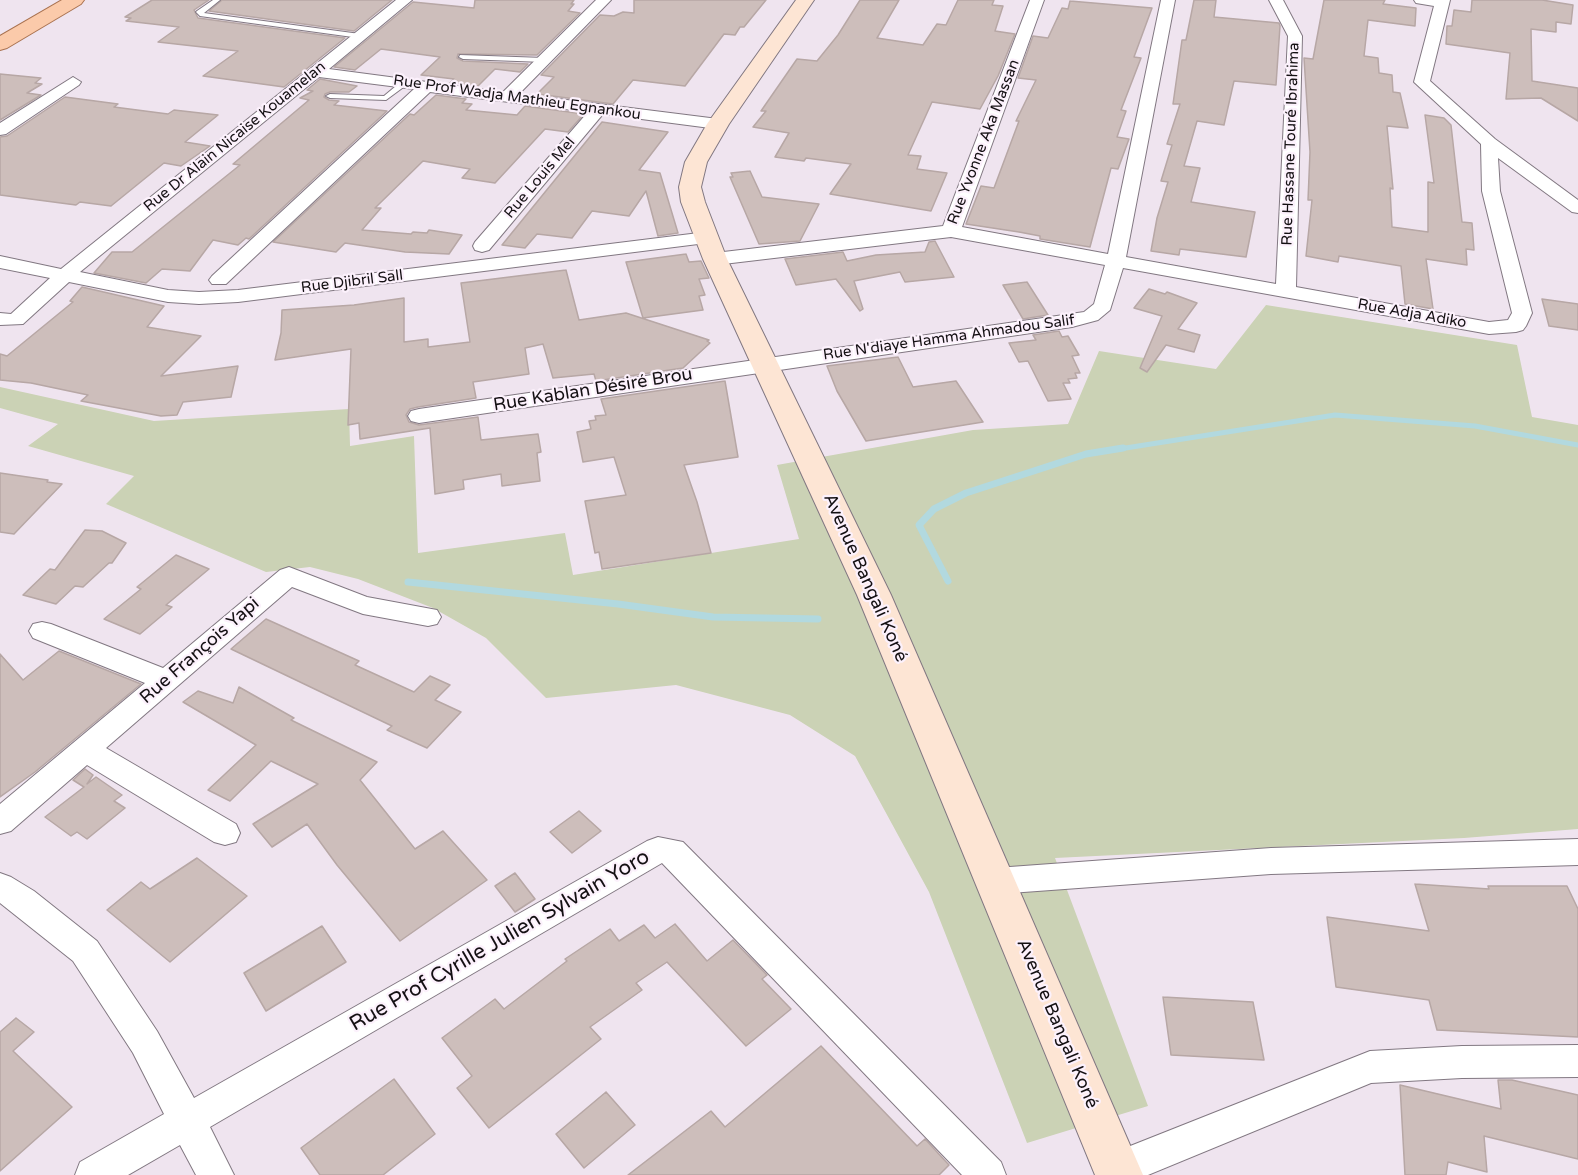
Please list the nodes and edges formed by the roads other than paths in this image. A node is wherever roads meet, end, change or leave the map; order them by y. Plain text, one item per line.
1 (50, 0) edge
2 (75, 0) edge
3 (217, 0) edge
4 (405, 0) edge
5 (604, 0) edge
6 (805, 0) edge
7 (1037, 0) edge
8 (1168, 0) edge
9 (1276, 0) edge
10 (1421, 0) edge
11 (1442, 2) edge
12 (0, 29) edge
13 (360, 36) junction
14 (0, 44) edge
15 (463, 57) dead end
16 (544, 60) junction
17 (315, 72) junction
18 (73, 82) dead end
19 (405, 83) junction
20 (427, 86) junction
21 (330, 96) dead end
22 (507, 97) junction
23 (598, 110) junction
24 (718, 124) junction
25 (0, 129) edge
26 (1489, 143) junction
27 (1578, 208) edge
28 (951, 231) junction
29 (482, 246) dead end
30 (711, 249) junction
31 (1116, 260) junction
32 (0, 262) edge
33 (65, 275) junction
34 (219, 280) dead end
35 (1286, 292) junction
36 (8, 319) edge
37 (766, 364) junction
38 (419, 416) dead end
39 (428, 617) dead end
40 (42, 631) dead end
41 (166, 680) junction
42 (86, 750) junction
43 (0, 822) edge
44 (225, 833) dead end
45 (1578, 852) edge
46 (996, 881) junction
47 (0, 886) edge
48 (1578, 1061) edge
49 (188, 1121) junction
50 (1118, 1172) edge
51 (93, 1175) edge
52 (216, 1175) edge
53 (988, 1175) edge

1 - 12 main road
2 - 14 main road
3 - 13 lane
4 - 13 street, Rue Dr Alain Nicaise Kouamelan
5 - 16 street
6 - 24 street, Avenue Bangali Koné
7 - 28 street, Rue Yvonne Aka Massan
8 - 31 street, Rue N'diaye Hamma Ahmadou Salif
9 - 35 street, Rue Hassane Touré Ibrahima
10 - 11 street
11 - 26 street
13 - 17 street, Rue Dr Alain Nicaise Kouamelan
15 - 16 lane
16 - 22 street
17 - 19 street, Rue Prof Wadja Mathieu Egnankou
17 - 33 street, Rue Dr Alain Nicaise Kouamelan
18 - 25 street
19 - 20 street, Rue Prof Wadja Mathieu Egnankou
19 - 21 lane
20 - 22 street, Rue Prof Wadja Mathieu Egnankou
20 - 34 street
22 - 23 street, Rue Prof Wadja Mathieu Egnankou
23 - 24 street, Rue Prof Wadja Mathieu Egnankou
23 - 29 street, Rue Louis Mel
24 - 30 street, Avenue Bangali Koné
26 - 27 street
26 - 35 street, Rue Adja Adiko
28 - 30 street, Rue Yvonne Aka Massan
28 - 31 street, Rue Adja Adiko
30 - 33 street, Rue Djibril Sall
30 - 37 street, Avenue Bangali Koné
31 - 35 street, Rue Adja Adiko
31 - 37 street, Rue N'diaye Hamma Ahmadou Salif
32 - 33 street, Rue Djibril Sall
33 - 36 street, Rue Dr Alain Nicaise Kouamelan
37 - 38 street, Rue Kablan Désiré Brou
37 - 46 street, Avenue Bangali Koné
39 - 41 street, Rue François Yapi
40 - 41 street
41 - 42 street, Rue François Yapi
42 - 43 street, Rue François Yapi
42 - 44 street
45 - 46 street
46 - 50 street, Avenue Bangali Koné
47 - 49 street
48 - 50 street
49 - 51 street, Rue Prof Cyrille Julien Sylvain Yoro
49 - 52 street
49 - 53 street, Rue Prof Cyrille Julien Sylvain Yoro

